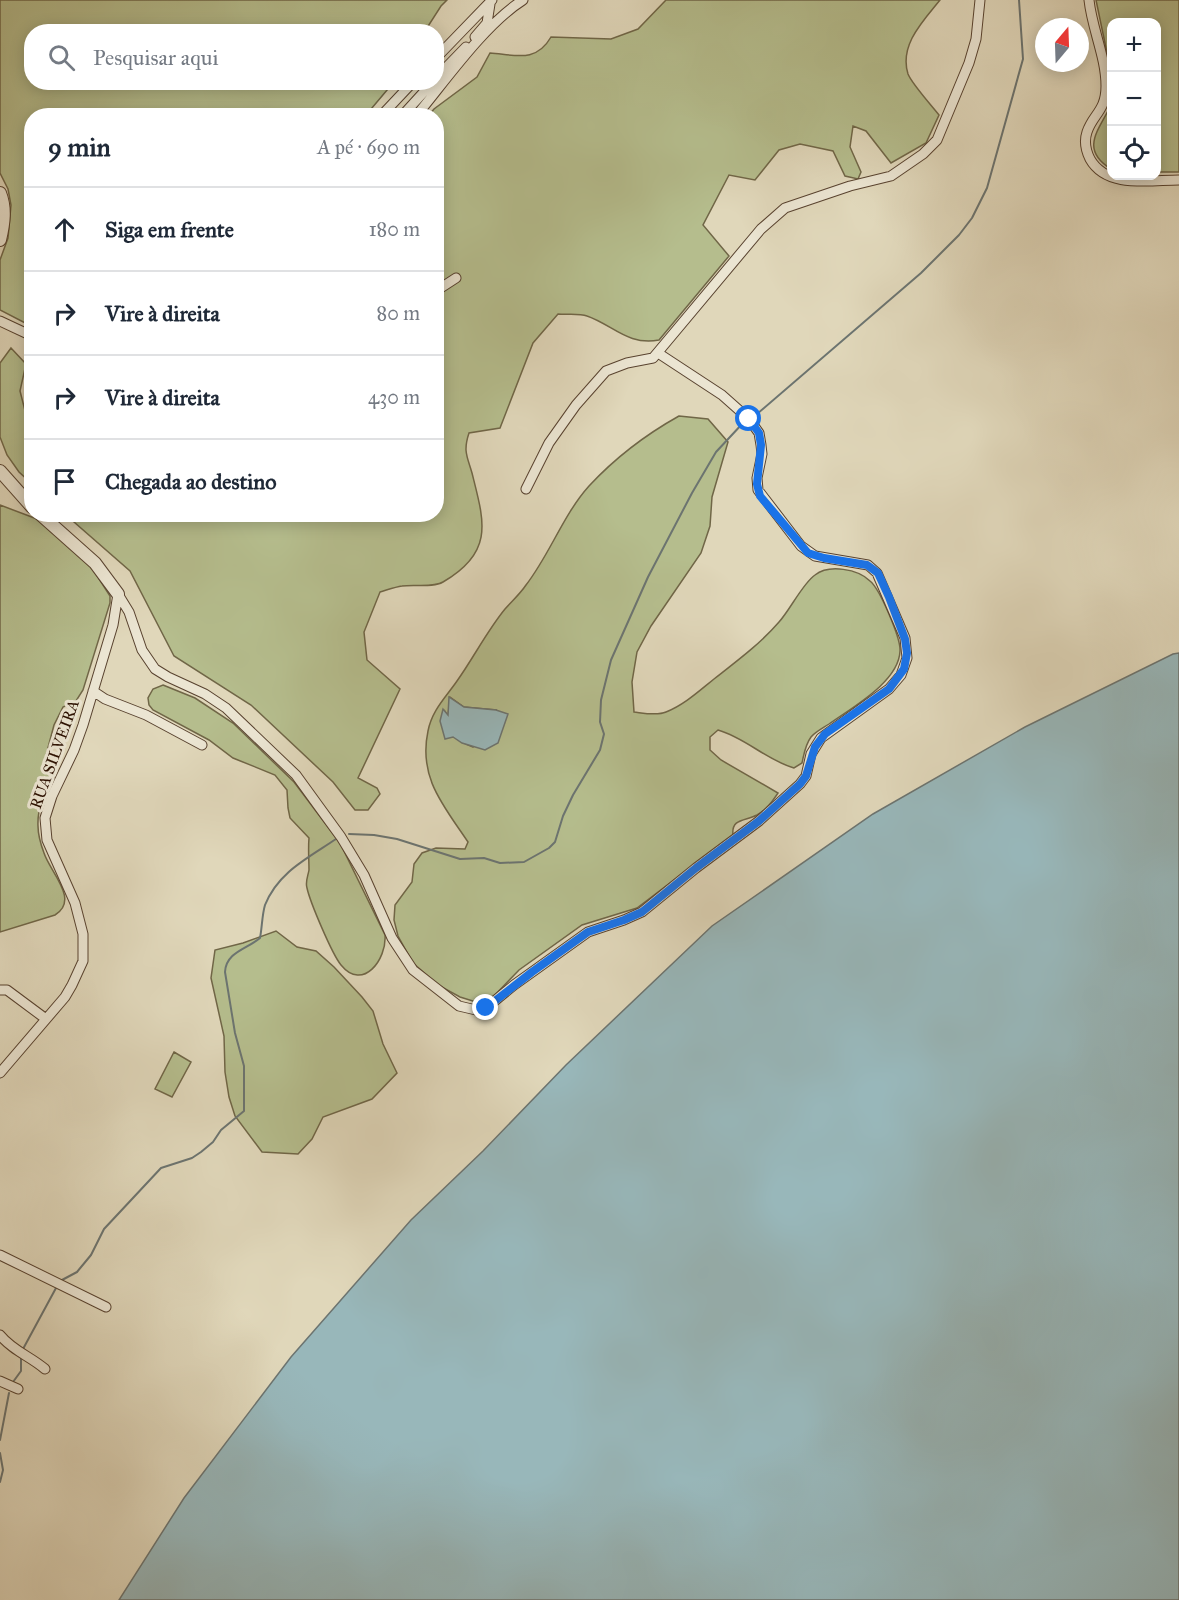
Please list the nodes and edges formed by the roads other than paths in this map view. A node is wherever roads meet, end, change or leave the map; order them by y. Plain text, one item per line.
1 (523, 0) edge
2 (980, 0) edge
3 (1089, 0) edge
4 (491, 2) edge
5 (444, 49) edge
6 (444, 69) edge
7 (444, 82) edge
8 (405, 90) edge
9 (426, 90) edge
10 (438, 90) edge
11 (389, 108) edge
12 (409, 108) edge
13 (423, 108) edge
14 (1179, 180) edge
15 (0, 193) edge
16 (0, 240) edge
17 (456, 278) dead end
18 (444, 286) edge
19 (0, 321) edge
20 (24, 332) edge
21 (658, 352) junction
22 (0, 471) edge
23 (526, 489) dead end
24 (24, 498) edge
25 (49, 522) edge
26 (118, 594) junction
27 (93, 691) junction
28 (202, 745) dead end
29 (0, 990) edge
30 (46, 1019) junction
31 (0, 1073) edge
32 (0, 1255) edge
33 (106, 1307) dead end
34 (0, 1335) edge
35 (45, 1370) dead end
36 (0, 1381) edge
37 (18, 1389) dead end

1 - 7 street
2 - 21 street
3 - 14 street
4 - 5 street
4 - 6 street
8 - 11 street
9 - 12 street
10 - 13 street
15 - 16 street
17 - 18 street
19 - 20 street
21 - 23 street
21 - 26 street
22 - 24 street
25 - 26 street
26 - 27 street, RUA SILVEIRA
27 - 28 street
27 - 30 street, RUA SILVEIRA
29 - 30 street
30 - 31 street, RUA SILVEIRA
32 - 33 street
34 - 35 street
36 - 37 street

